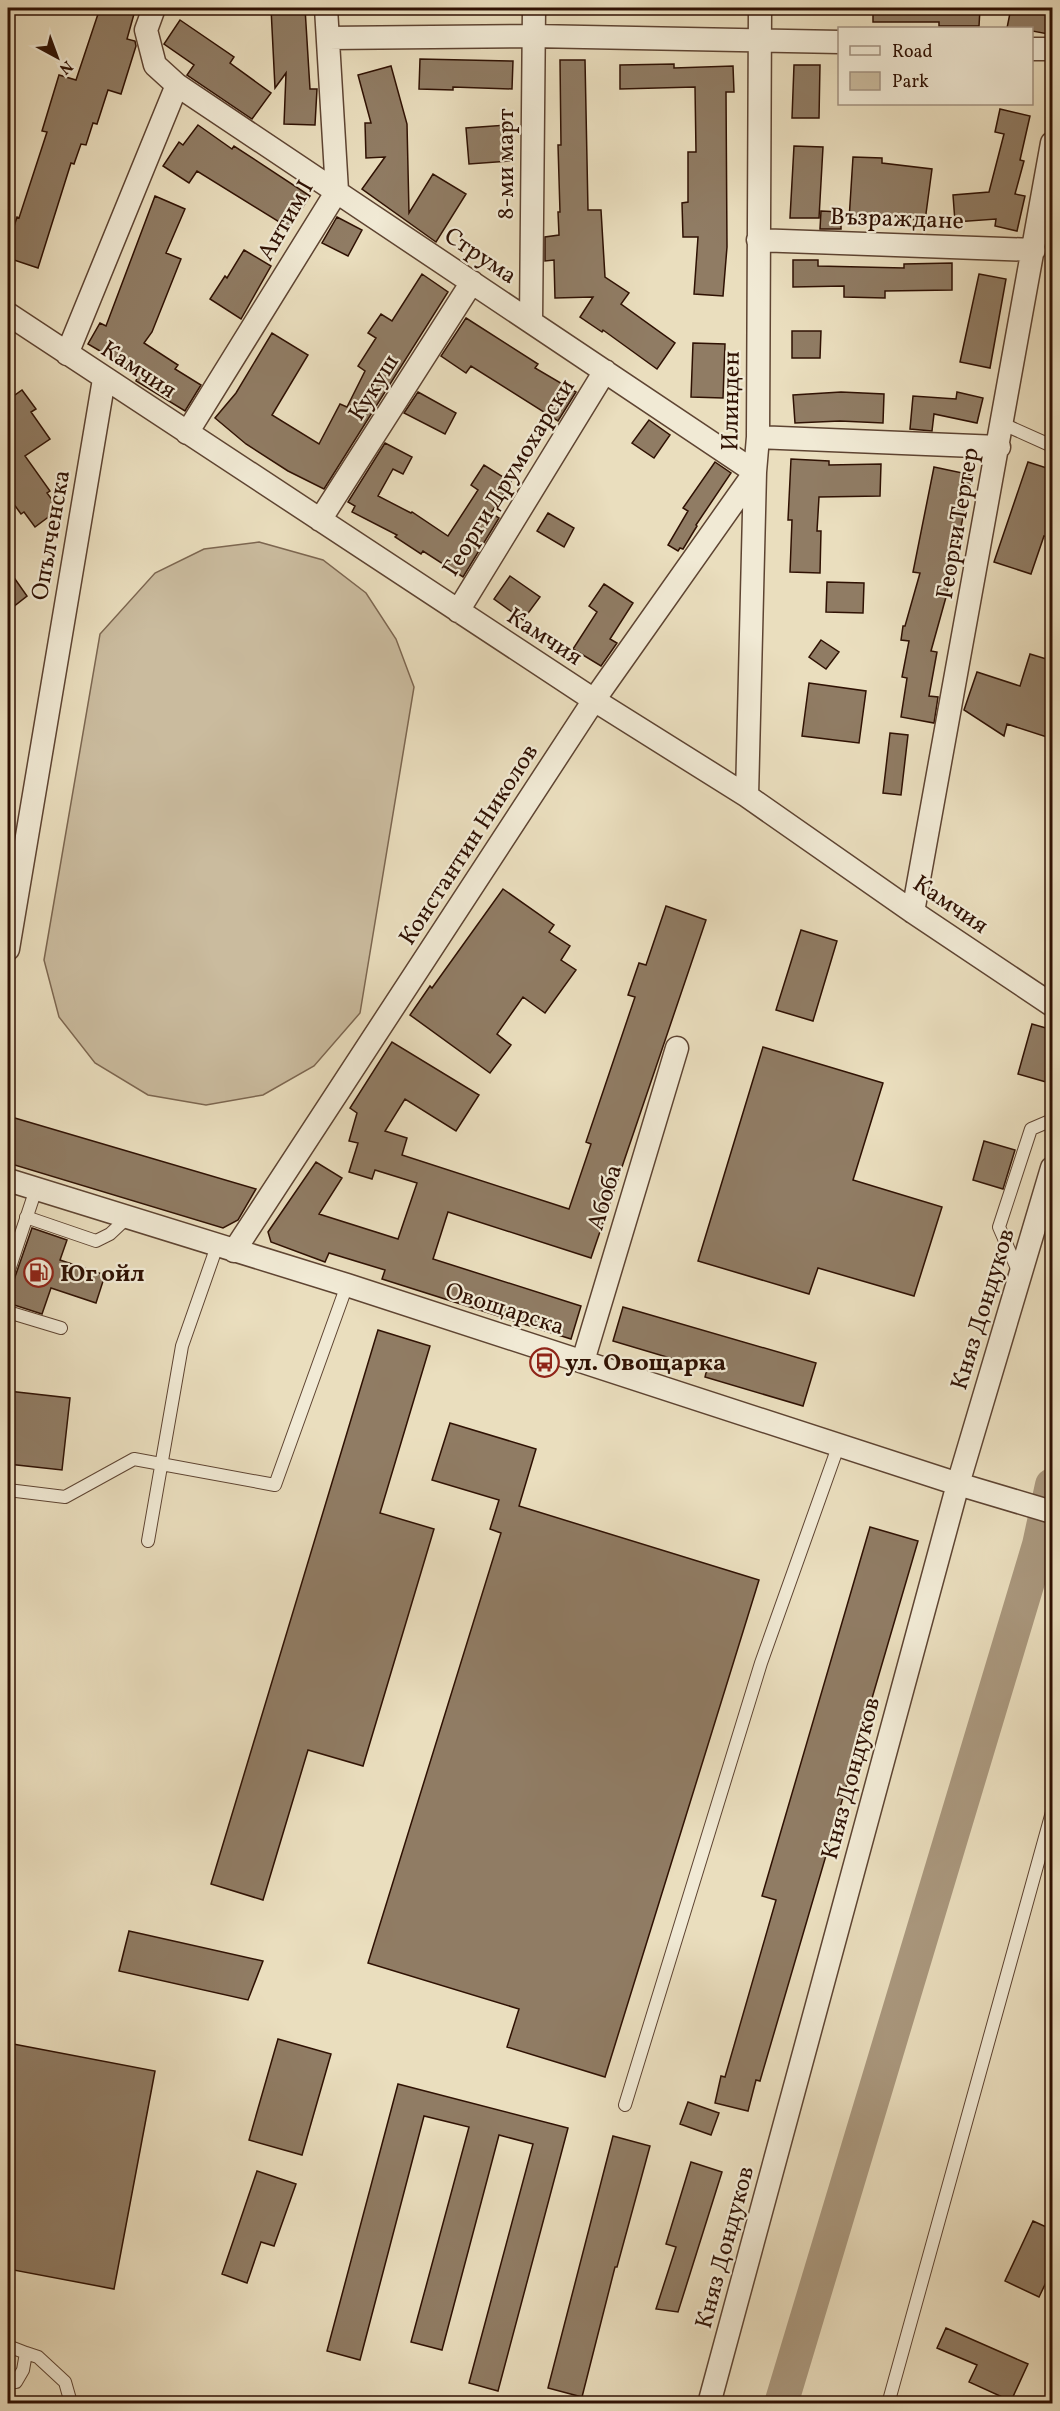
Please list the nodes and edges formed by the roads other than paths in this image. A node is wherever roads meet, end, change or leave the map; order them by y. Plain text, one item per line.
1 (154, 8) edge
2 (326, 8) edge
3 (534, 8) edge
4 (760, 8) edge
5 (533, 36) junction
6 (328, 38) junction
7 (760, 40) junction
8 (838, 42) edge
9 (1033, 49) edge
10 (1053, 49) edge
11 (177, 85) junction
12 (1053, 142) edge
13 (337, 191) junction
14 (758, 240) junction
15 (1034, 250) junction
16 (472, 282) junction
17 (8, 314) edge
18 (531, 321) junction
19 (67, 354) junction
20 (605, 371) junction
21 (104, 379) junction
22 (1003, 424) junction
23 (187, 433) junction
24 (758, 437) junction
25 (1053, 446) edge
26 (999, 447) junction
27 (755, 472) junction
28 (320, 520) junction
29 (458, 610) junction
30 (594, 700) junction
31 (747, 796) junction
32 (913, 912) junction
33 (8, 949) edge
34 (1053, 1005) edge
35 (677, 1048) dead end
36 (1053, 1120) edge
37 (1053, 1168) edge
38 (8, 1180) edge
39 (36, 1189) junction
40 (26, 1217) junction
41 (127, 1218) junction
42 (225, 1248) junction
43 (8, 1273) edge
44 (1020, 1276) junction
45 (347, 1285) junction
46 (8, 1312) edge
47 (61, 1328) dead end
48 (583, 1361) junction
49 (839, 1444) junction
50 (163, 1464) junction
51 (968, 1487) junction
52 (8, 1490) edge
53 (1053, 1512) edge
54 (148, 1541) dead end
55 (1053, 1812) edge
56 (625, 2105) dead end
57 (8, 2346) edge
58 (26, 2353) junction
59 (8, 2380) edge
60 (71, 2403) edge
61 (709, 2403) edge
62 (888, 2403) edge

1 - 11 street
2 - 6 street, Антим I
3 - 5 street, 8-ми март
4 - 7 street, Илинден
5 - 6 street
5 - 7 street
5 - 18 street, 8-ми март
6 - 13 street, Антим I
7 - 8 street
7 - 14 street, Илинден
9 - 10 street
11 - 13 street, Струма
11 - 19 street
12 - 15 street, Георги Тертер
13 - 16 street, Струма
13 - 23 street, Антим I
14 - 15 street, Възраждане
14 - 24 street, Илинден
15 - 22 street, Георги Тертер
16 - 18 street, Струма
16 - 28 street, Кукуш
17 - 19 street, Камчия
18 - 20 street, Струма
19 - 21 street, Камчия
20 - 27 street, Струма
20 - 29 street, Георги Друмохарски
21 - 23 street, Камчия
21 - 33 street, Опълченска
22 - 25 lane
22 - 26 street, Георги Тертер
23 - 28 street, Камчия
24 - 26 street
24 - 27 street, Илинден
26 - 32 street, Георги Тертер
27 - 30 street, Константин Николов
27 - 31 street, Илинден
28 - 29 street, Камчия
29 - 30 street, Камчия
30 - 31 street, Камчия
30 - 42 street, Константин Николов
31 - 32 street, Камчия
32 - 34 street, Камчия
35 - 48 street, Абоба
36 - 44 lane
37 - 44 street, Княз Дондуков
38 - 39 street, Овощарска
39 - 40 lane
39 - 41 street, Овощарска
40 - 41 lane
40 - 43 lane
41 - 42 street, Овощарска
42 - 45 street, Овощарска
42 - 50 lane
44 - 51 street, Княз Дондуков
45 - 48 street, Овощарска
45 - 50 lane
46 - 47 lane
48 - 49 street, Овощарска
49 - 51 street, Овощарска
49 - 56 lane
50 - 52 lane
50 - 54 lane
51 - 53 street, Овощарска
51 - 61 street, Княз Дондуков
55 - 62 lane
57 - 58 lane
58 - 59 lane
58 - 60 lane

